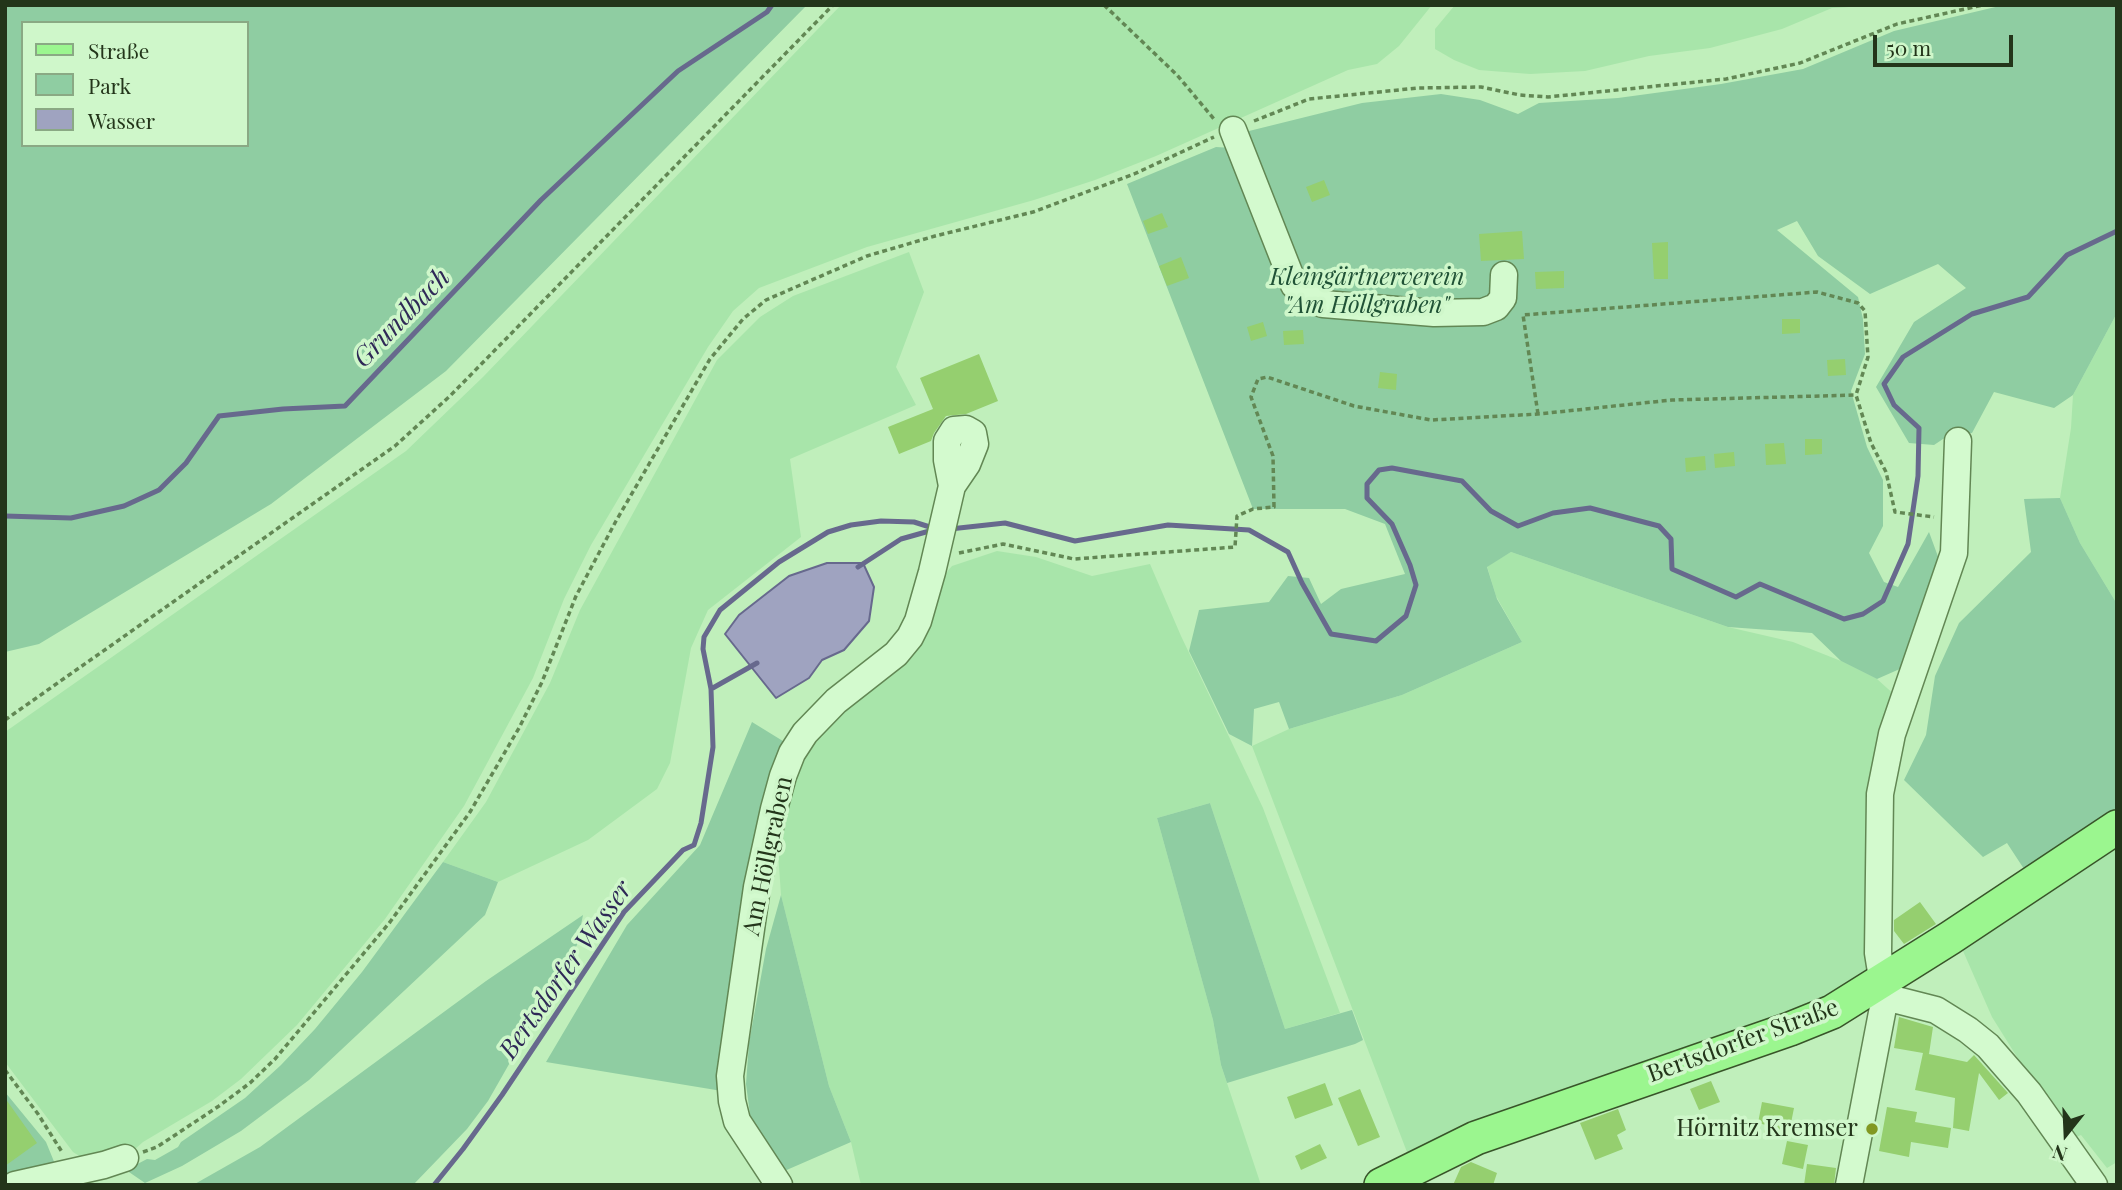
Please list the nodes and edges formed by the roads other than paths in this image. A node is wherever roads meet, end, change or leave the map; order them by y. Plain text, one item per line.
1 (1227, 132) road end
2 (1504, 275) dead end
3 (1958, 441) dead end
4 (952, 486) dead end
5 (2117, 827) edge
6 (1884, 989) junction
7 (114, 1169) edge
8 (15, 1185) edge
9 (779, 1185) edge
10 (1381, 1185) edge
11 (1849, 1185) edge
12 (2094, 1185) edge

1 - 2 street
3 - 6 street
4 - 9 street, Am Höllgraben
5 - 6 main road, Bertsdorfer Straße
6 - 10 main road, Bertsdorfer Straße
6 - 11 street
6 - 12 street
7 - 8 street

